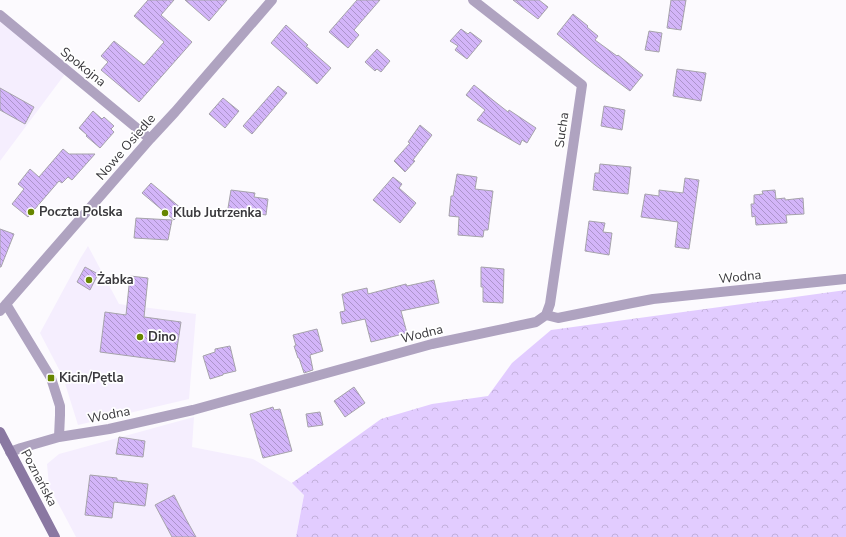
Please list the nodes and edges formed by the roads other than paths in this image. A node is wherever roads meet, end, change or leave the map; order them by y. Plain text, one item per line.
1 (272, 0) edge
2 (473, 0) edge
3 (0, 15) edge
4 (150, 139) junction
5 (845, 279) dead end
6 (3, 308) edge
7 (546, 315) junction
8 (0, 432) edge
9 (59, 437) junction
10 (10, 452) junction
11 (55, 537) edge

1 - 4 street, Nowe Osiedle
2 - 7 street, Sucha
3 - 4 street, Spokojna
4 - 6 street, Nowe Osiedle
5 - 7 street, Wodna
6 - 9 street
7 - 9 street, Wodna
8 - 10 street, Poznańska
9 - 10 street, Wodna
10 - 11 street, Poznańska

